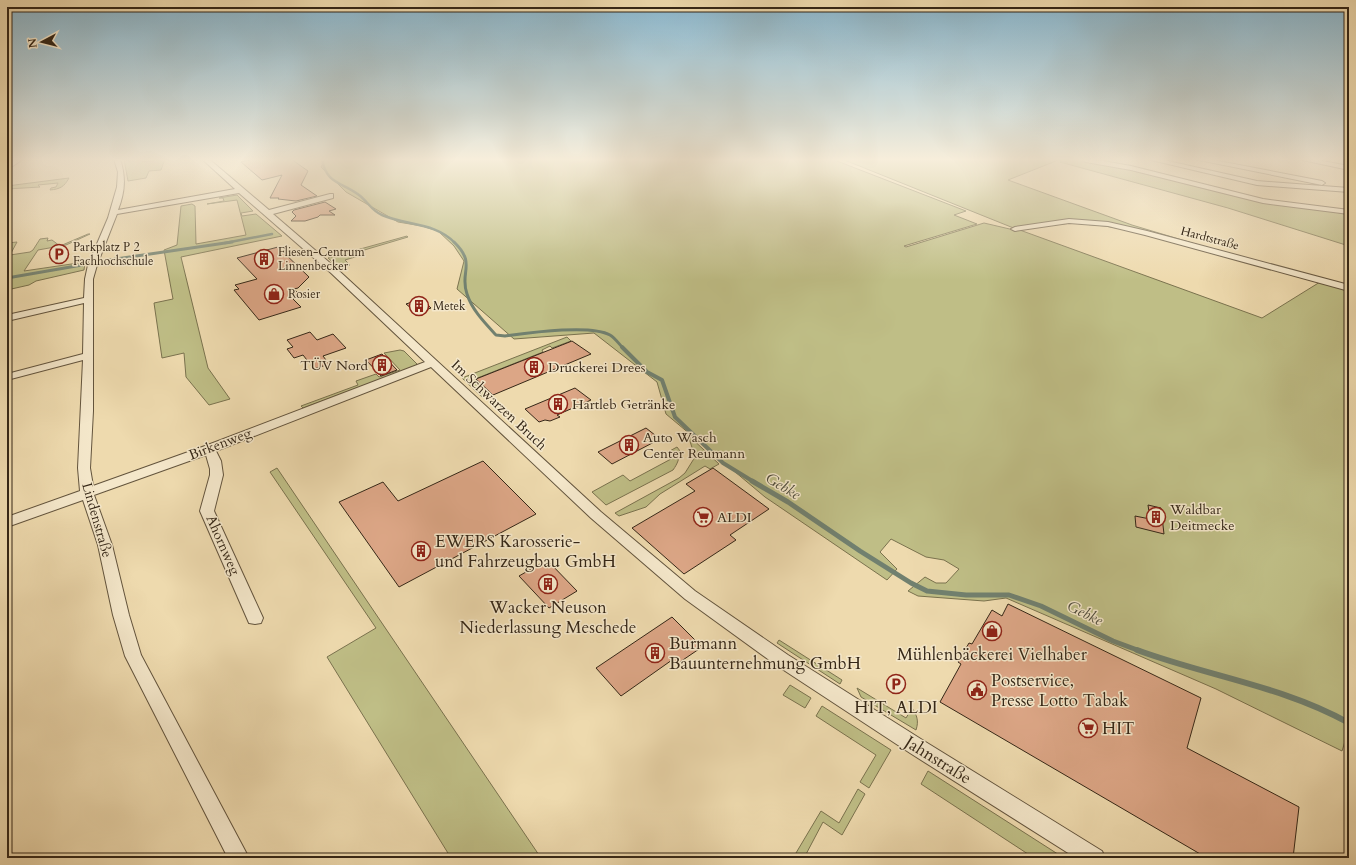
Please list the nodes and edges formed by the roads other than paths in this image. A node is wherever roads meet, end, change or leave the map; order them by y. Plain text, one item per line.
1 (118, 199) edge
2 (187, 199) edge
3 (252, 199) edge
4 (318, 199) edge
5 (1256, 199) edge
6 (112, 212) junction
7 (1349, 212) edge
8 (267, 213) junction
9 (1015, 228) dead end
10 (1349, 288) edge
11 (87, 300) junction
12 (7, 318) edge
13 (87, 356) junction
14 (432, 363) junction
15 (7, 377) edge
16 (209, 449) junction
17 (86, 493) junction
18 (7, 522) edge
19 (255, 618) dead end
20 (782, 660) joint
21 (239, 858) edge
22 (1095, 858) edge

1 - 6 street, Lindenstraße
2 - 6 street
3 - 8 street, Im Schwarzen Bruch
4 - 8 street
5 - 7 street
6 - 11 street, Lindenstraße
8 - 14 street, Im Schwarzen Bruch
9 - 10 street, Hardtstraße
11 - 12 street
11 - 13 street, Lindenstraße
13 - 15 street
13 - 17 street, Lindenstraße
14 - 16 street, Birkenweg
14 - 20 street, Im Schwarzen Bruch
16 - 17 street, Birkenweg
16 - 19 street, Ahornweg
17 - 18 street, Birkenweg
17 - 21 street, Lindenstraße
20 - 22 street, Jahnstraße

